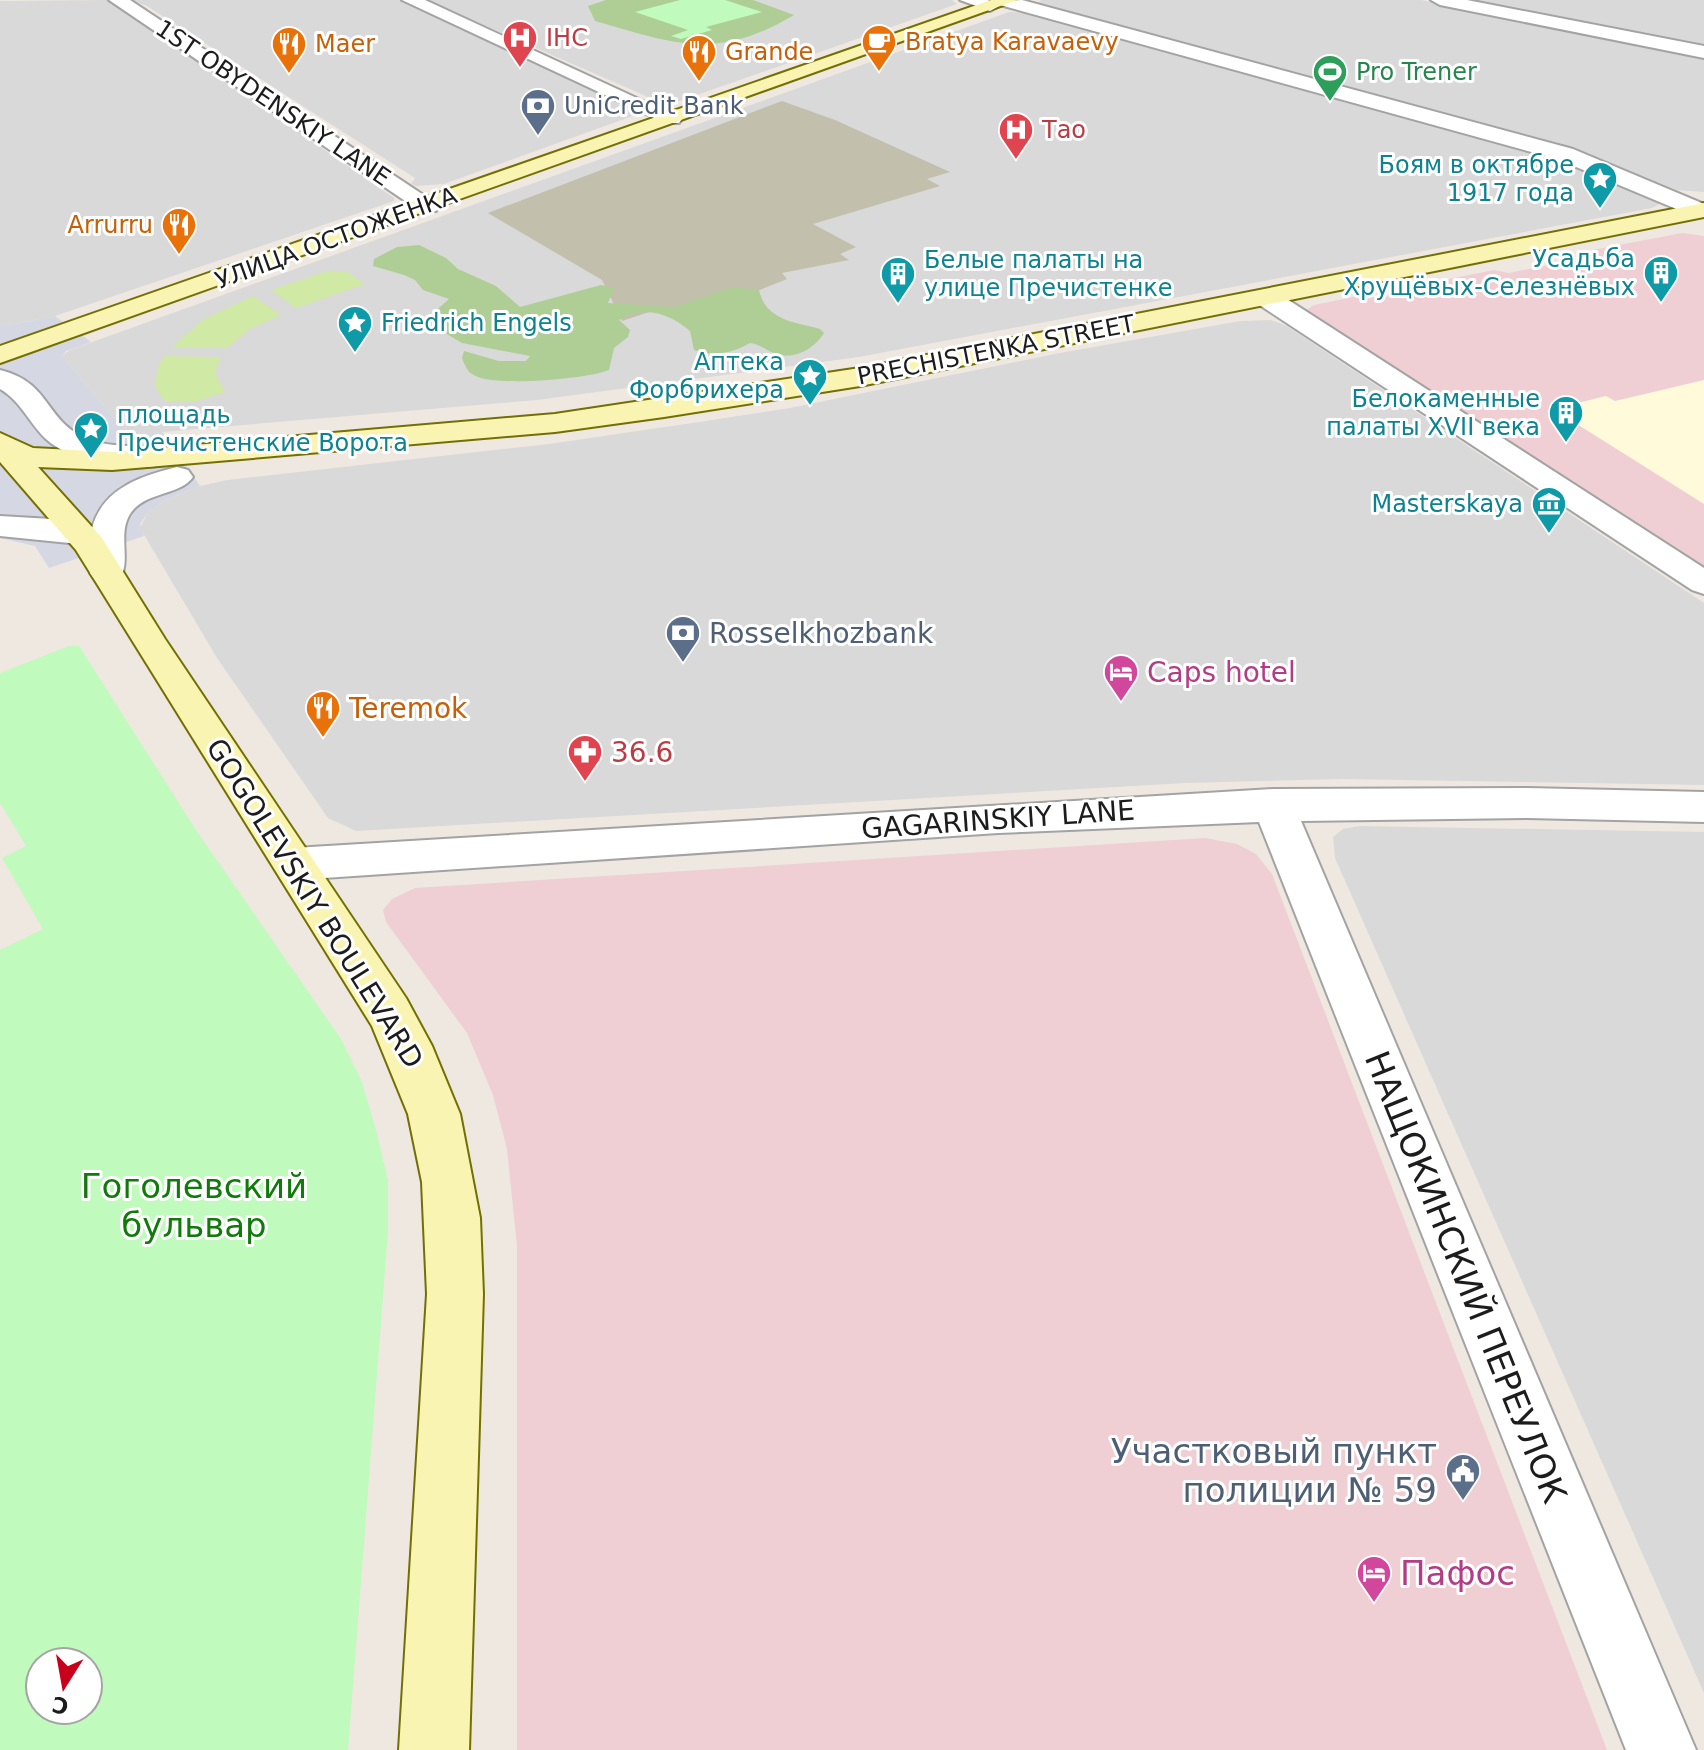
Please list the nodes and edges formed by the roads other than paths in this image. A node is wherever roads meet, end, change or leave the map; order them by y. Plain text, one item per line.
1 (118, 0) edge
2 (411, 0) edge
3 (969, 0) edge
4 (1440, 0) edge
5 (1001, 2) edge
6 (1704, 52) edge
7 (672, 119) junction
8 (428, 206) junction
9 (1697, 216) edge
10 (1267, 298) junction
11 (0, 355) edge
12 (0, 379) edge
13 (0, 443) edge
14 (170, 467) junction
15 (40, 489) junction
16 (0, 492) edge
17 (0, 526) edge
18 (83, 536) junction
19 (107, 573) junction
20 (1704, 583) edge
21 (1273, 804) junction
22 (1704, 807) edge
23 (294, 864) junction
24 (434, 1750) edge
25 (1661, 1750) edge

1 - 8 street, 1ST OBYDENSKIY LANE
2 - 7 street
3 - 5 street
4 - 6 street
5 - 7 main road, УЛИЦА ОСТОЖЕНКА
5 - 9 street
7 - 8 main road, УЛИЦА ОСТОЖЕНКА
8 - 11 main road, УЛИЦА ОСТОЖЕНКА
9 - 10 main road, PRECHISTENKA STREET
10 - 14 main road, PRECHISTENKA STREET
10 - 20 street
12 - 14 street
13 - 14 main road
13 - 15 main road
14 - 15 main road
14 - 19 street
15 - 16 main road
15 - 18 main road, GOGOLEVSKIY BOULEVARD
17 - 18 street
18 - 19 main road, GOGOLEVSKIY BOULEVARD
19 - 23 main road, GOGOLEVSKIY BOULEVARD
21 - 22 street, GAGARINSKIY LANE
21 - 23 street, GAGARINSKIY LANE
21 - 25 street, НАЩОКИНСКИЙ ПЕРЕУЛОК
23 - 24 main road, GOGOLEVSKIY BOULEVARD

